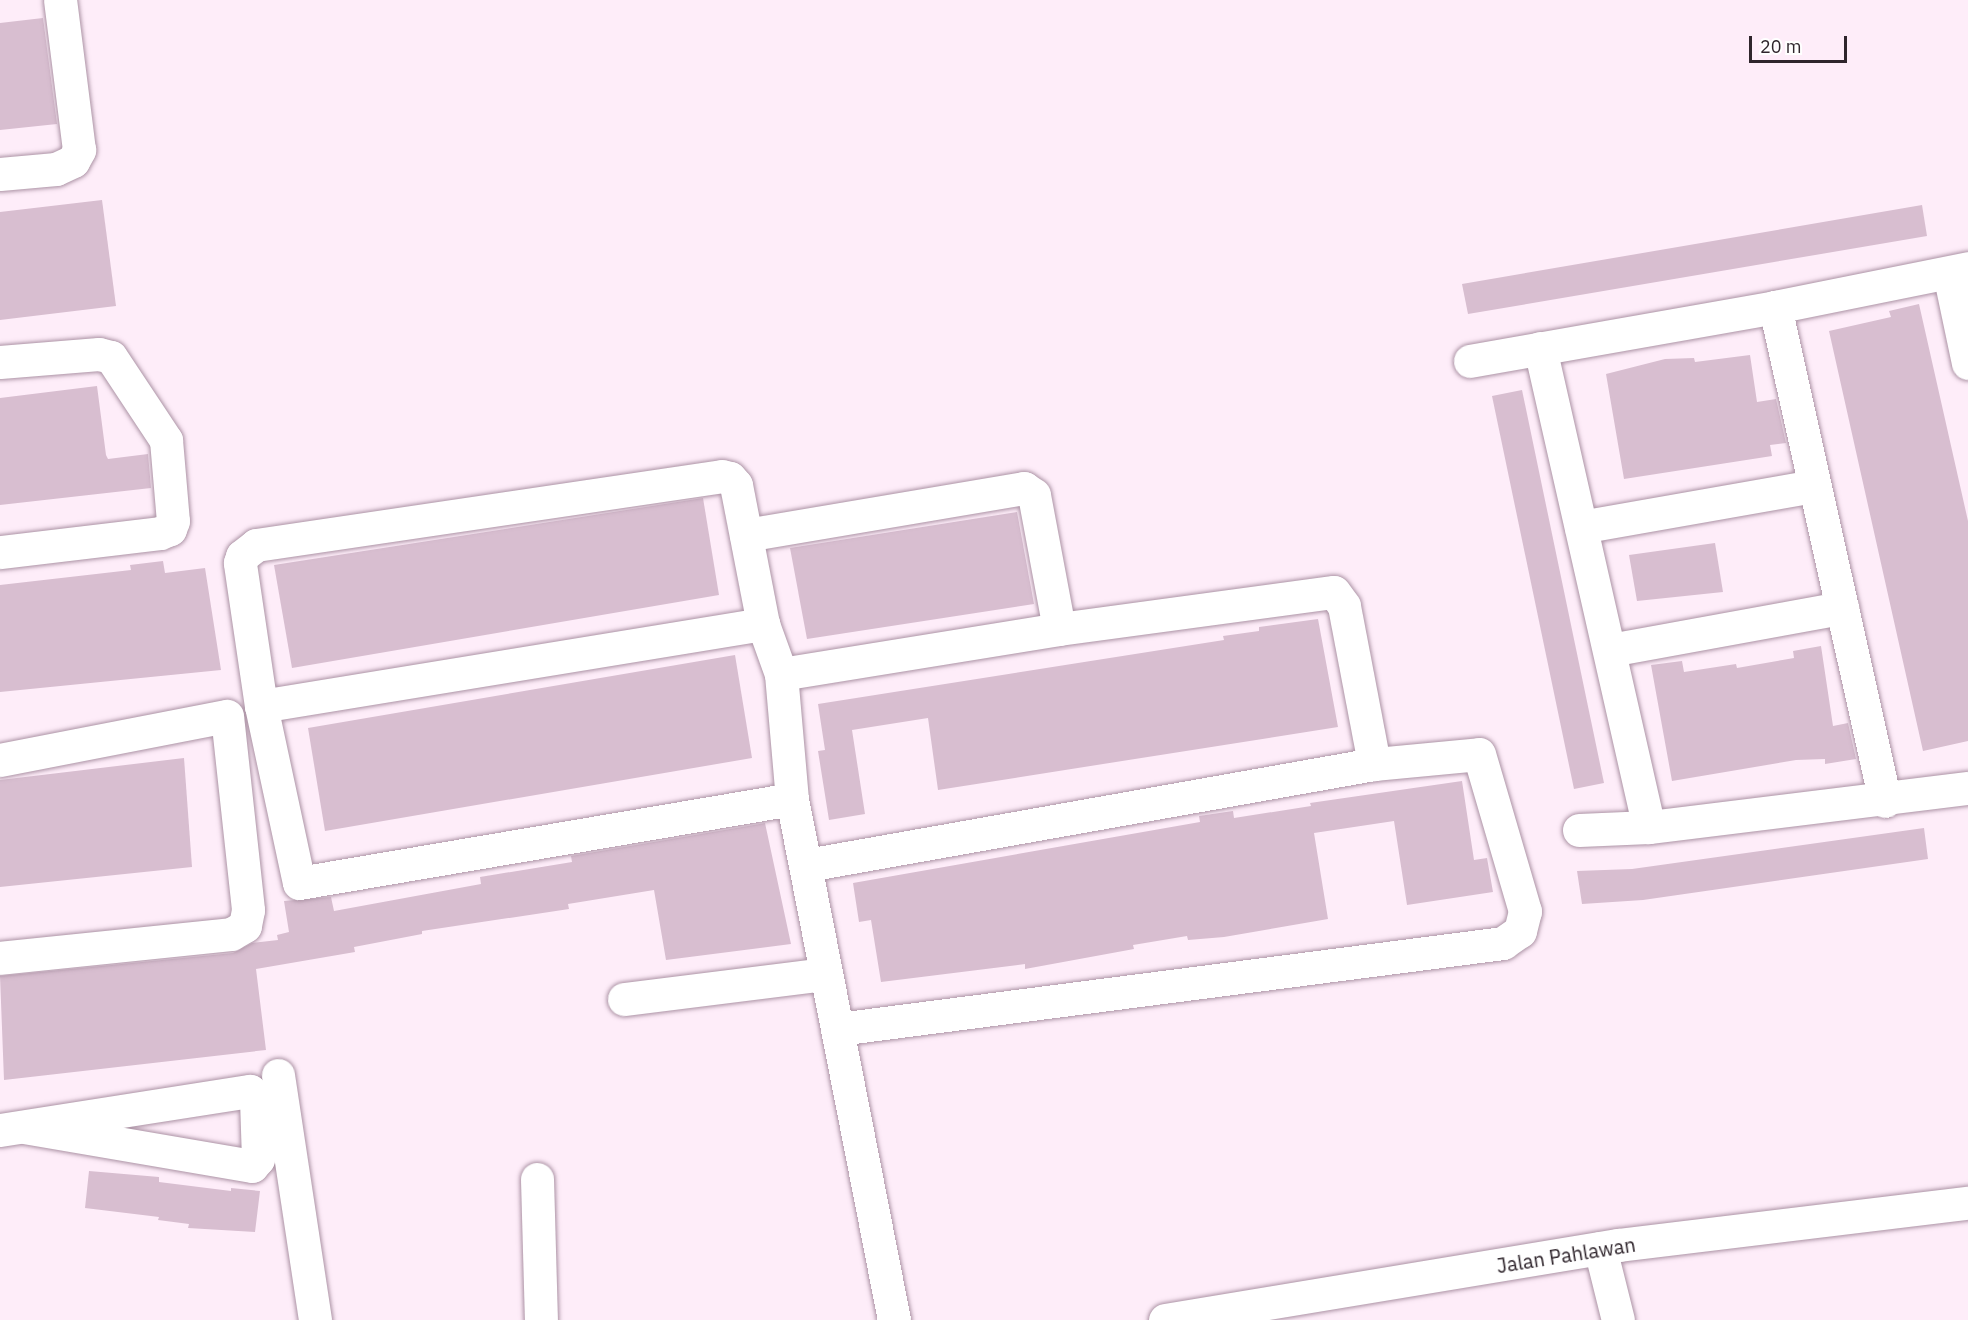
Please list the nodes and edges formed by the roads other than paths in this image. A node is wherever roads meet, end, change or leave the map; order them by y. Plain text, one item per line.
1 (60, 0) edge
2 (0, 174) edge
3 (1958, 270) edge
4 (1775, 307) junction
5 (1540, 348) junction
6 (1470, 361) dead end
7 (0, 362) edge
8 (1968, 363) edge
9 (1814, 486) junction
10 (1581, 527) junction
11 (746, 535) junction
12 (0, 552) edge
13 (1842, 608) junction
14 (763, 624) junction
15 (1059, 629) junction
16 (1610, 650) junction
17 (781, 674) junction
18 (261, 706) junction
19 (0, 760) edge
20 (1374, 764) junction
21 (1968, 789) edge
22 (792, 799) junction
23 (1885, 801) junction
24 (1649, 827) junction
25 (1579, 830) dead end
26 (807, 865) junction
27 (0, 958) edge
28 (825, 974) junction
29 (624, 999) dead end
30 (838, 1029) junction
31 (278, 1075) dead end
32 (13, 1128) edge
33 (537, 1179) dead end
34 (1968, 1203) edge
35 (1620, 1245) junction
36 (315, 1320) edge
37 (541, 1320) edge
38 (894, 1320) edge
39 (1165, 1320) edge
40 (1618, 1320) edge

1 - 2 street
3 - 4 street
3 - 8 street
4 - 5 street
4 - 9 street
5 - 6 street
5 - 10 street
7 - 12 street
9 - 10 street
9 - 13 street
10 - 16 street
11 - 14 street
11 - 15 street
11 - 18 street
13 - 16 street
13 - 23 street
14 - 17 street
14 - 18 street
15 - 17 street
15 - 20 street
16 - 24 street
17 - 22 street
18 - 22 street
19 - 27 street
20 - 26 street
20 - 30 street
21 - 23 street
22 - 26 street
23 - 24 street
24 - 25 street
26 - 28 street
28 - 29 street
28 - 30 street
30 - 38 street
31 - 36 street
32 - 32 street
33 - 37 street
34 - 35 street, Jalan Pahlawan
35 - 39 street, Jalan Pahlawan
35 - 40 street

